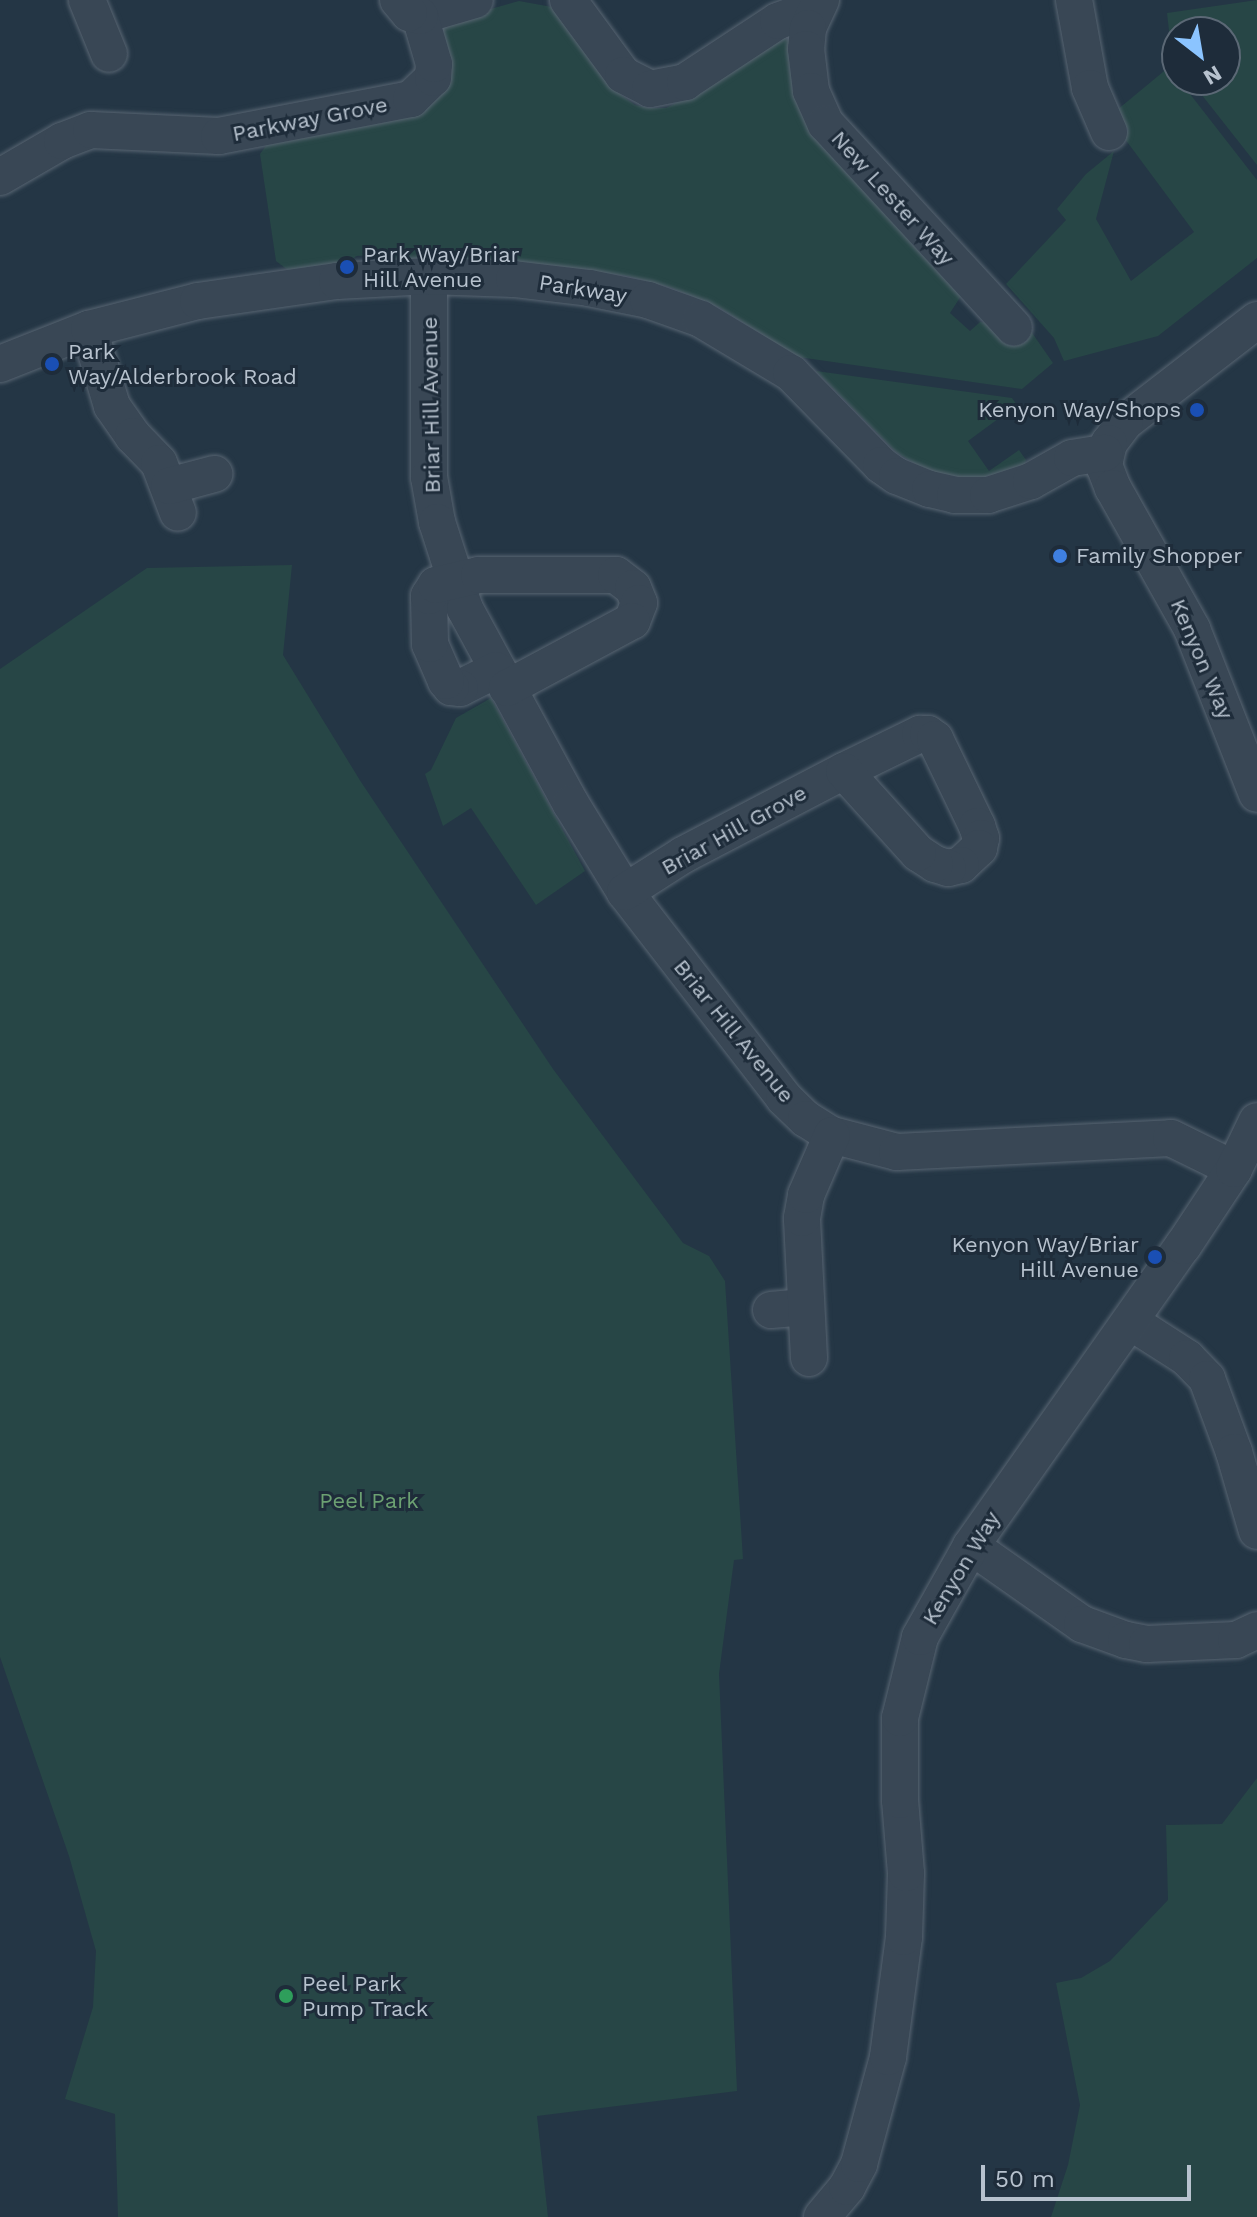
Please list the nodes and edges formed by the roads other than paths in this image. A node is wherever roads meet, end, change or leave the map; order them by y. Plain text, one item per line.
1 (475, 0) edge
2 (568, 0) edge
3 (1074, 0) edge
4 (819, 4) edge
5 (100, 7) edge
6 (409, 8) edge
7 (109, 54) dead end
8 (1109, 132) dead end
9 (0, 177) edge
10 (429, 276) junction
11 (1257, 320) edge
12 (1014, 328) dead end
13 (89, 329) junction
14 (0, 364) edge
15 (1105, 453) junction
16 (214, 474) dead end
17 (453, 579) junction
18 (502, 679) junction
19 (844, 771) dead end
20 (1257, 794) edge
21 (625, 892) junction
22 (1257, 1121) edge
23 (832, 1135) junction
24 (1234, 1169) junction
25 (1131, 1322) junction
26 (809, 1358) dead end
27 (1257, 1531) edge
28 (971, 1546) junction
29 (1257, 1630) edge
30 (822, 2217) edge

1 - 6 street
2 - 4 street
3 - 8 street
4 - 12 street, New Lester Way
5 - 7 street
6 - 9 street, Parkway Grove
10 - 13 street, Parkway
10 - 15 street, Parkway
10 - 17 street, Briar Hill Avenue
11 - 15 street
13 - 14 street, Parkway
13 - 16 street
15 - 20 street, Kenyon Way
17 - 18 street, Briar Hill Avenue
17 - 18 street
17 - 18 street
18 - 21 street, Briar Hill Avenue
19 - 21 street, Briar Hill Grove
21 - 23 street, Briar Hill Avenue
22 - 24 street, Kenyon Way
23 - 24 street, Briar Hill Avenue
23 - 26 street
24 - 25 street, Kenyon Way
25 - 27 street
25 - 28 street, Kenyon Way
28 - 29 street
28 - 30 street, Kenyon Way

